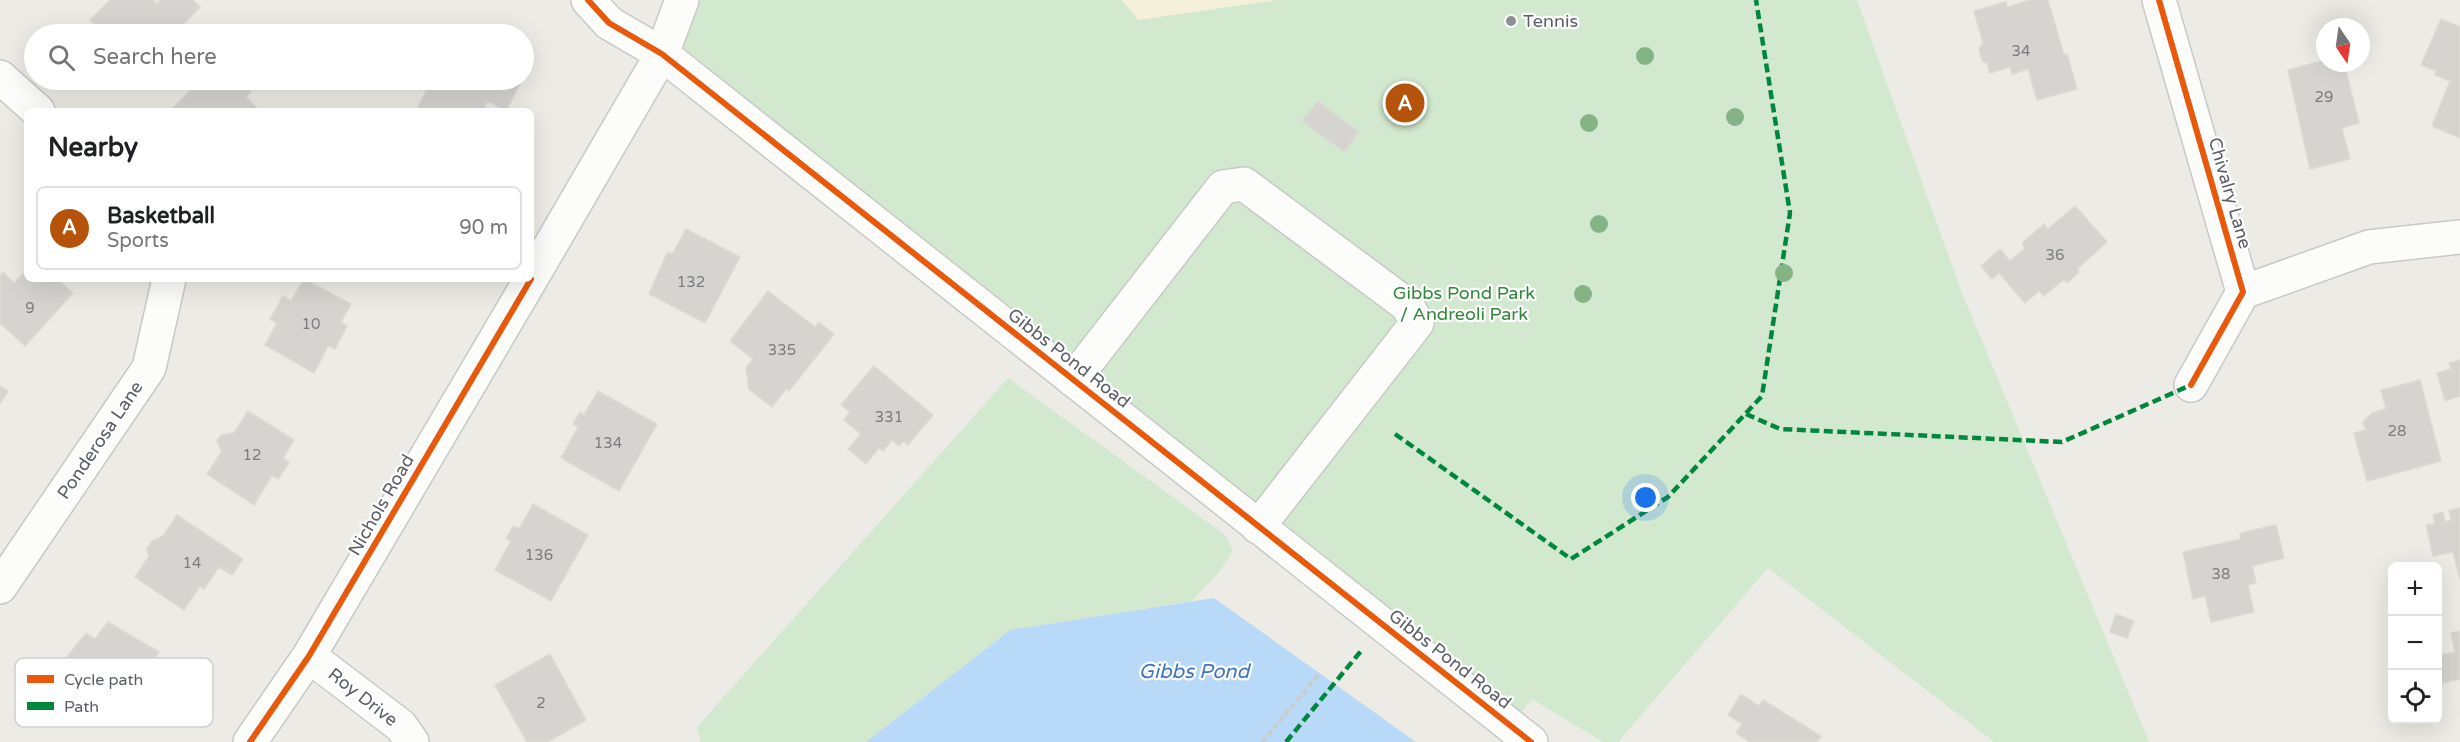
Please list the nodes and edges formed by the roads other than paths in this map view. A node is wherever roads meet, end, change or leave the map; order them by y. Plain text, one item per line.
1 (588, 0) edge
2 (682, 0) edge
3 (2159, 0) edge
4 (662, 54) junction
5 (0, 77) edge
6 (35, 108) edge
7 (2460, 237) edge
8 (534, 274) edge
9 (168, 282) edge
10 (529, 282) edge
11 (2243, 292) junction
12 (1073, 380) junction
13 (2191, 385) dead end
14 (1258, 527) junction
15 (0, 587) edge
16 (309, 656) junction
17 (250, 742) edge
18 (412, 742) edge
19 (1531, 742) edge

1 - 4 street, Gibbs Pond Road
2 - 4 street, Nichols Road
3 - 11 street, Chivalry Lane
4 - 8 street, Nichols Road
4 - 12 street, Gibbs Pond Road
5 - 6 street
7 - 11 street
9 - 15 street, Ponderosa Lane
10 - 16 street, Nichols Road
11 - 13 street
12 - 14 street, Gibbs Pond Road
12 - 14 street
14 - 19 street, Gibbs Pond Road
16 - 17 street, Nichols Road
16 - 18 street, Roy Drive

